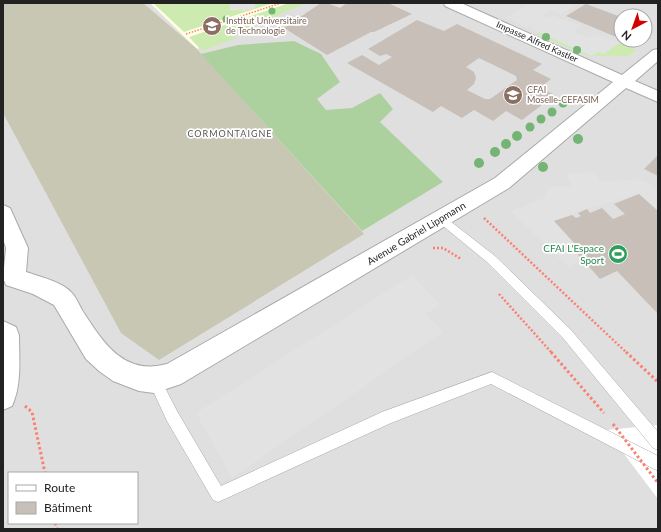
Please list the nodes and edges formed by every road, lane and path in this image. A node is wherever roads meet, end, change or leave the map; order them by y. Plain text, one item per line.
1 (281, 3) edge
2 (450, 3) edge
3 (186, 34) dead end
4 (658, 53) edge
5 (624, 82) junction
6 (658, 97) edge
7 (467, 203) junction
8 (3, 213) edge
9 (441, 218) junction
10 (429, 248) dead end
11 (466, 263) dead end
12 (8, 282) edge
13 (494, 288) dead end
14 (3, 332) edge
15 (154, 380) junction
16 (658, 382) edge
17 (4, 393) edge
18 (605, 415) dead end
19 (609, 420) dead end
20 (658, 443) edge
21 (658, 464) edge
22 (45, 472) edge
23 (658, 483) edge

1 - 3 path
2 - 5 street, Impasse Alfred Kastler
4 - 5 street, Avenue Gabriel Lippmann
5 - 6 street, Impasse Alfred Kastler
5 - 7 street, Avenue Gabriel Lippmann
7 - 9 street, Avenue Gabriel Lippmann
7 - 16 path
8 - 12 street
9 - 15 street, Avenue Gabriel Lippmann
9 - 20 lane
10 - 11 path
12 - 15 street
13 - 18 path
14 - 17 street
15 - 21 lane
17 - 22 path
19 - 23 path, bridge

